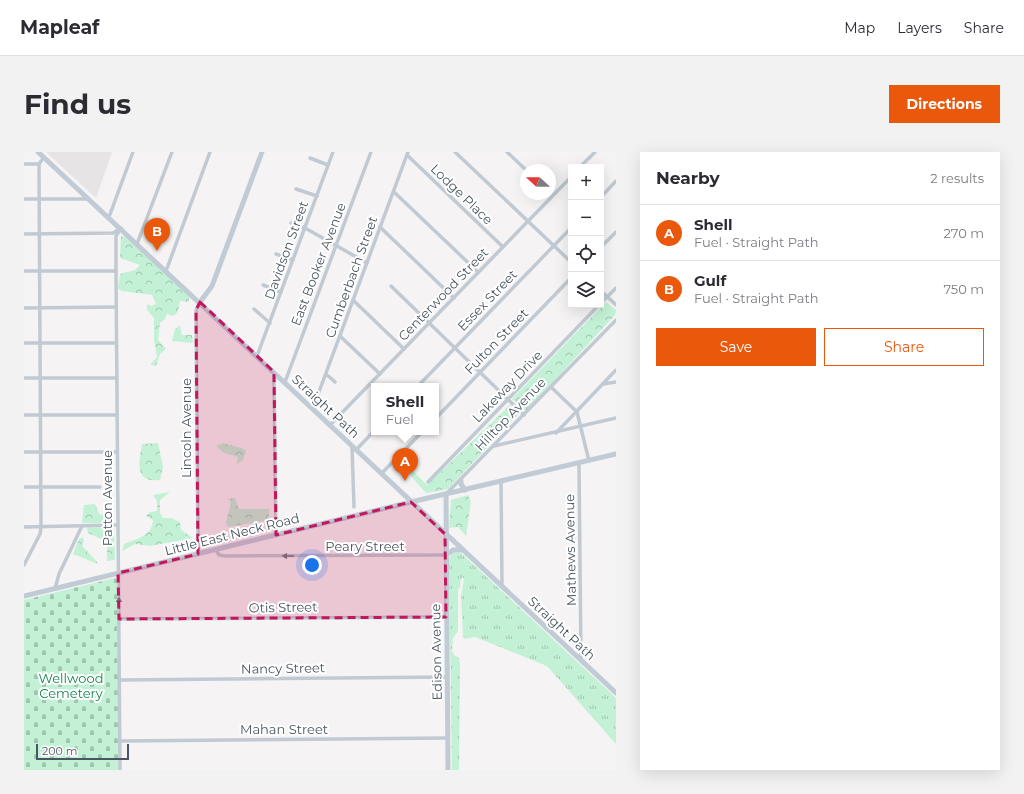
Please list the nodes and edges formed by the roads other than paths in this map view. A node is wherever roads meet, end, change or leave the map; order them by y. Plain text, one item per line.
1 (38, 152) edge
2 (133, 152) edge
3 (172, 152) edge
4 (210, 152) edge
5 (262, 152) edge
6 (333, 152) edge
7 (371, 152) edge
8 (455, 152) edge
9 (507, 152) edge
10 (595, 152) edge
11 (408, 154) edge
12 (44, 157) junction
13 (310, 158) dead end
14 (24, 164) edge
15 (39, 164) junction
16 (328, 164) junction
17 (520, 164) edge
18 (583, 164) edge
19 (568, 180) edge
20 (616, 181) edge
21 (296, 188) dead end
22 (556, 190) edge
23 (394, 192) junction
24 (604, 194) edge
25 (317, 196) junction
26 (39, 198) junction
27 (89, 198) junction
28 (24, 199) edge
29 (547, 200) edge
30 (109, 216) junction
31 (528, 222) junction
32 (291, 223) dead end
33 (121, 228) junction
34 (305, 228) junction
35 (380, 228) junction
36 (568, 231) edge
37 (616, 232) edge
38 (24, 234) edge
39 (40, 234) junction
40 (138, 244) junction
41 (604, 244) edge
42 (336, 246) junction
43 (554, 246) junction
44 (503, 247) junction
45 (276, 254) dead end
46 (568, 259) edge
47 (293, 260) junction
48 (367, 263) junction
49 (166, 270) junction
50 (24, 271) edge
51 (39, 271) junction
52 (116, 271) junction
53 (478, 272) junction
54 (568, 281) edge
55 (264, 285) dead end
56 (391, 286) dead end
57 (616, 288) edge
58 (281, 292) junction
59 (604, 294) edge
60 (607, 297) junction
61 (454, 298) junction
62 (353, 300) junction
63 (604, 300) edge
64 (200, 302) junction
65 (616, 305) edge
66 (24, 308) edge
67 (40, 308) junction
68 (116, 308) junction
69 (596, 308) edge
70 (254, 309) dead end
71 (616, 320) edge
72 (270, 323) junction
73 (429, 323) junction
74 (340, 336) junction
75 (24, 343) edge
76 (40, 343) junction
77 (116, 343) junction
78 (454, 348) junction
79 (404, 349) junction
80 (257, 356) junction
81 (616, 370) edge
82 (274, 372) junction
83 (480, 373) junction
84 (326, 374) junction
85 (380, 374) junction
86 (24, 378) edge
87 (40, 378) junction
88 (116, 378) junction
89 (285, 382) junction
90 (335, 382) dead end
91 (616, 382) edge
92 (371, 383) edge
93 (371, 383) edge
94 (421, 383) edge
95 (602, 385) junction
96 (551, 387) junction
97 (508, 399) junction
98 (313, 408) junction
99 (577, 412) junction
100 (24, 415) edge
101 (40, 415) junction
102 (116, 415) junction
103 (439, 415) edge
104 (524, 415) junction
105 (616, 418) edge
106 (330, 425) junction
107 (581, 427) junction
108 (555, 433) junction
109 (371, 434) edge
110 (419, 435) edge
111 (493, 447) junction
112 (354, 448) junction
113 (24, 452) edge
114 (40, 452) junction
115 (117, 452) junction
116 (616, 454) edge
117 (589, 461) junction
118 (579, 463) junction
119 (382, 474) junction
120 (461, 480) junction
121 (501, 481) junction
122 (428, 482) dead end
123 (24, 487) edge
124 (40, 487) junction
125 (100, 487) dead end
126 (465, 490) junction
127 (446, 494) junction
128 (411, 502) junction
129 (354, 507) dead end
130 (117, 525) junction
131 (82, 526) junction
132 (24, 527) edge
133 (41, 527) junction
134 (445, 534) junction
135 (276, 535) junction
136 (216, 550) junction
137 (462, 550) junction
138 (198, 554) junction
139 (446, 555) junction
140 (24, 565) edge
141 (118, 573) junction
142 (502, 587) junction
143 (55, 589) junction
144 (24, 596) edge
145 (446, 616) junction
146 (119, 619) junction
147 (581, 661) junction
148 (447, 677) junction
149 (119, 680) junction
150 (616, 693) edge
151 (447, 738) junction
152 (120, 740) junction
153 (120, 770) edge
154 (448, 770) edge

1 - 12 main road, Straight Path
2 - 30 street
3 - 40 street
4 - 49 street
5 - 64 main road
6 - 16 street, Davidson Street
7 - 42 street, East Booker Avenue
8 - 31 street
9 - 17 street
10 - 18 street
11 - 23 street, Cumberbach Street
11 - 44 street, Lodge Place
12 - 15 street
12 - 27 main road, Straight Path
13 - 16 street
14 - 15 street
15 - 26 street
16 - 25 street, Davidson Street
19 - 22 street, Centerwood Street
20 - 24 street
21 - 25 street
23 - 35 street, Cumberbach Street
23 - 53 street
25 - 34 street, Davidson Street
26 - 27 street
26 - 28 street
26 - 39 street
27 - 30 main road, Straight Path
29 - 31 street, Centerwood Street
30 - 33 main road, Straight Path
31 - 43 street
31 - 44 street, Centerwood Street
32 - 34 street
33 - 39 street
33 - 40 main road, Straight Path
33 - 52 street, Patton Avenue
34 - 42 street
34 - 47 street, Davidson Street
35 - 48 street, Cumberbach Street
35 - 61 street
36 - 43 street, Essex Street
37 - 41 street
38 - 39 street
39 - 51 street
40 - 49 main road, Straight Path
42 - 48 street
42 - 89 street, East Booker Avenue
43 - 46 street
43 - 78 street, Essex Street
44 - 53 street, Centerwood Street
45 - 47 street
47 - 58 street, Davidson Street
48 - 62 street, Cumberbach Street
49 - 64 main road, Straight Path
50 - 51 street
51 - 52 street
51 - 67 street
52 - 68 street, Patton Avenue
53 - 61 street, Centerwood Street
54 - 83 street, Fulton Street
55 - 58 street
56 - 73 street
57 - 60 street, Lakeway Drive
58 - 72 street, Davidson Street
59 - 60 street
60 - 63 street, Lakeway Drive
60 - 65 street
61 - 73 street, Centerwood Street
62 - 74 street, Cumberbach Street
62 - 79 street
64 - 80 main road, Straight Path
64 - 138 street, Lincoln Avenue
66 - 67 street
67 - 68 street
67 - 76 street
68 - 77 street, Patton Avenue
69 - 97 street, Lakeway Drive
70 - 72 street
71 - 96 street, Hilltop Avenue
72 - 80 street, Davidson Street
73 - 78 street
73 - 79 street, Centerwood Street
74 - 84 street, Cumberbach Street
74 - 85 street
75 - 76 street
76 - 77 street
76 - 87 street
77 - 88 street, Patton Avenue
78 - 83 street
78 - 94 street, Essex Street
79 - 85 street, Centerwood Street
80 - 82 main road, Straight Path
81 - 95 street
82 - 89 main road, Straight Path
82 - 135 street
83 - 97 street
83 - 103 street, Fulton Street
84 - 90 street
84 - 98 street, Cumberbach Street
85 - 93 street, Centerwood Street
86 - 87 street
87 - 88 street
87 - 101 street
88 - 102 street, Patton Avenue
89 - 98 main road, Straight Path
91 - 95 street
92 - 106 street, Centerwood Street
95 - 99 street
96 - 99 street
96 - 104 street, Hilltop Avenue
97 - 104 street
97 - 122 street, Lakeway Drive
98 - 106 main road, Straight Path
99 - 107 street
99 - 108 street
100 - 101 street
101 - 102 street
101 - 114 street
102 - 115 street, Patton Avenue
104 - 111 street, Hilltop Avenue
105 - 107 street
106 - 112 main road, Straight Path
107 - 108 street
107 - 117 street
108 - 111 street
109 - 112 street
110 - 119 street
111 - 120 street, Hilltop Avenue
112 - 119 main road, Straight Path
112 - 129 street
113 - 114 street
114 - 115 street
114 - 124 street
115 - 130 street, Patton Avenue
116 - 117 main road, Little East Neck Road
117 - 118 main road, Little East Neck Road
118 - 121 main road, Little East Neck Road
118 - 147 street, Mathews Avenue
119 - 128 main road, Straight Path
120 - 126 main road
120 - 127 street, Hilltop Avenue
121 - 126 main road, Little East Neck Road
121 - 142 street
123 - 124 street
124 - 125 street
124 - 133 street
126 - 127 main road, Little East Neck Road
127 - 128 main road, Little East Neck Road
127 - 134 main road
128 - 134 main road, Straight Path
128 - 135 main road, Little East Neck Road
130 - 131 street
130 - 141 street, Patton Avenue
131 - 133 street
131 - 143 street
132 - 133 street
133 - 140 street
134 - 137 main road, Straight Path
134 - 139 main road, Edison Avenue
135 - 136 main road, Little East Neck Road
136 - 138 main road, Little East Neck Road
139 -> 136 street, Peary Street
137 - 139 main road
137 - 142 main road, Straight Path
138 - 141 main road, Little East Neck Road
139 - 145 main road, Edison Avenue
141 - 143 main road, Little East Neck Road
146 -> 141 street, Patton Avenue
142 - 147 main road, Straight Path
143 - 144 main road, Little East Neck Road
145 - 146 street, Otis Street
145 - 148 main road, Edison Avenue
146 - 149 street, Patton Avenue
147 - 150 main road, Straight Path
148 - 149 street, Nancy Street
148 - 151 main road, Edison Avenue
149 - 152 street, Patton Avenue
151 - 152 street, Mahan Street
151 - 154 main road, Edison Avenue
152 - 153 street, Patton Avenue

